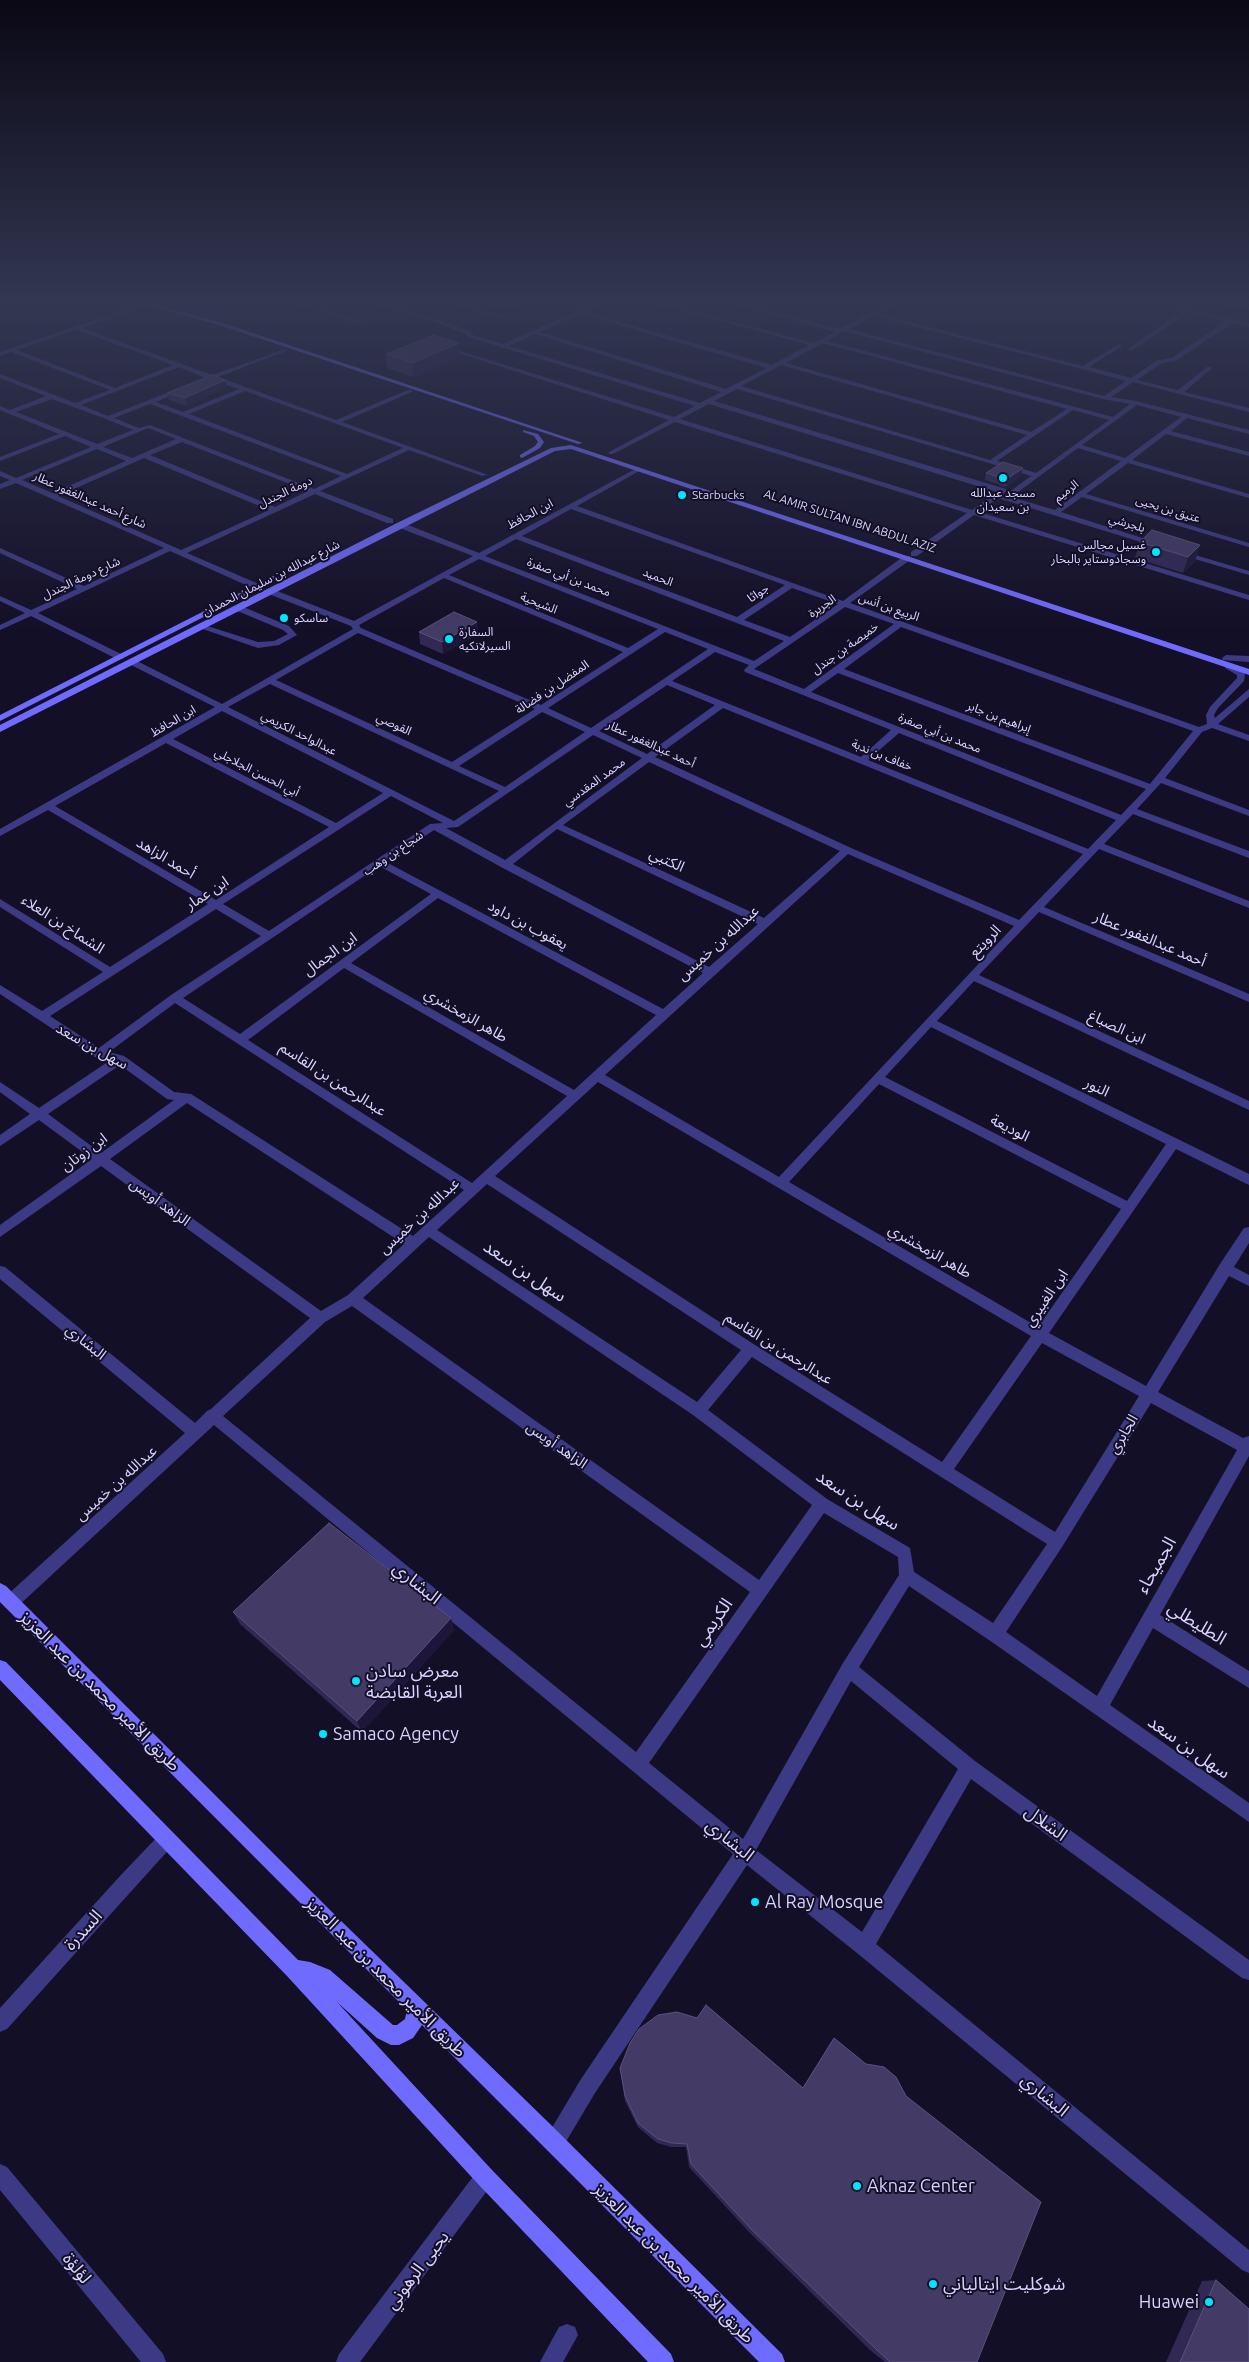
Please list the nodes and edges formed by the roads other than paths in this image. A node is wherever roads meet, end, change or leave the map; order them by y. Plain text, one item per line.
1 (6, 410) edge
2 (15, 410) edge
3 (89, 410) edge
4 (129, 410) edge
5 (173, 410) edge
6 (192, 410) edge
7 (304, 410) edge
8 (364, 410) edge
9 (463, 410) edge
10 (464, 410) edge
11 (647, 410) edge
12 (691, 410) edge
13 (736, 410) edge
14 (816, 410) edge
15 (946, 410) edge
16 (1069, 410) edge
17 (1076, 410) edge
18 (1126, 410) edge
19 (1164, 410) edge
20 (10, 412) junction
21 (183, 414) junction
22 (1186, 416) junction
23 (108, 418) junction
24 (675, 419) junction
25 (1113, 419) junction
26 (336, 422) junction
27 (139, 430) junction
28 (1164, 431) junction
29 (1249, 432) edge
30 (64, 434) junction
31 (1033, 435) junction
32 (538, 437) junction
33 (182, 439) junction
34 (557, 443) junction
35 (574, 444) junction
36 (1076, 446) junction
37 (96, 447) junction
38 (408, 448) junction
39 (611, 453) junction
40 (1249, 454) edge
41 (144, 455) junction
42 (0, 459) edge
43 (1125, 460) junction
44 (133, 461) junction
45 (991, 462) junction
46 (639, 469) junction
47 (0, 473) edge
48 (484, 475) junction
49 (1035, 475) junction
50 (346, 476) junction
51 (16, 480) junction
52 (0, 487) edge
53 (315, 491) junction
54 (1002, 494) junction
55 (1080, 494) junction
56 (52, 496) junction
57 (1249, 496) edge
58 (570, 506) junction
59 (274, 509) junction
60 (973, 512) junction
61 (1056, 513) junction
62 (390, 521) junction
63 (400, 525) junction
64 (515, 536) junction
65 (1249, 545) edge
66 (1166, 547) edge
67 (171, 548) junction
68 (0, 550) edge
69 (1175, 550) edge
70 (181, 553) junction
71 (479, 555) junction
72 (910, 556) junction
73 (1249, 573) edge
74 (442, 576) junction
75 (791, 585) junction
76 (258, 587) junction
77 (84, 589) junction
78 (269, 591) junction
79 (0, 598) edge
80 (1249, 598) edge
81 (844, 604) junction
82 (238, 608) junction
83 (31, 614) junction
84 (738, 620) junction
85 (900, 624) junction
86 (201, 627) junction
87 (356, 627) junction
88 (0, 628) edge
89 (665, 628) junction
90 (792, 641) junction
91 (715, 648) junction
92 (628, 650) junction
93 (120, 657) junction
94 (1249, 660) edge
95 (132, 662) junction
96 (1227, 662) junction
97 (1249, 666) edge
98 (752, 667) junction
99 (837, 669) junction
100 (1249, 672) edge
101 (271, 681) junction
102 (665, 681) junction
103 (806, 692) junction
104 (1249, 692) edge
105 (722, 704) junction
106 (221, 707) junction
107 (543, 709) junction
108 (0, 718) edge
109 (1212, 725) junction
110 (0, 729) edge
111 (898, 729) junction
112 (1199, 730) junction
113 (593, 732) junction
114 (1249, 738) edge
115 (166, 740) junction
116 (649, 758) junction
117 (862, 760) junction
118 (454, 765) junction
119 (1159, 779) junction
120 (1152, 788) junction
121 (506, 792) junction
122 (389, 793) junction
123 (48, 806) junction
124 (1132, 810) junction
125 (1249, 813) edge
126 (1123, 819) junction
127 (455, 825) junction
128 (556, 825) junction
129 (336, 826) junction
130 (434, 826) junction
131 (0, 833) edge
132 (1098, 845) junction
133 (847, 850) junction
134 (1089, 854) junction
135 (1249, 855) edge
136 (379, 862) junction
137 (505, 864) junction
138 (437, 894) junction
139 (0, 902) edge
140 (217, 905) junction
141 (1249, 905) edge
142 (1038, 908) junction
143 (765, 923) junction
144 (1021, 925) junction
145 (270, 936) junction
146 (343, 963) junction
147 (110, 972) junction
148 (710, 972) junction
149 (972, 976) junction
150 (0, 989) edge
151 (175, 998) junction
152 (1249, 998) edge
153 (663, 1014) junction
154 (41, 1017) junction
155 (930, 1022) junction
156 (241, 1039) junction
157 (100, 1054) junction
158 (120, 1059) junction
159 (597, 1076) junction
160 (877, 1078) junction
161 (0, 1086) edge
162 (574, 1095) junction
163 (187, 1097) junction
164 (1249, 1106) edge
165 (38, 1114) junction
166 (0, 1141) edge
167 (1174, 1144) junction
168 (101, 1160) junction
169 (486, 1178) junction
170 (1249, 1180) edge
171 (781, 1182) junction
172 (472, 1189) junction
173 (1128, 1207) junction
174 (428, 1231) junction
175 (0, 1232) edge
176 (1249, 1232) edge
177 (413, 1243) junction
178 (1225, 1268) junction
179 (0, 1272) edge
180 (1249, 1281) edge
181 (353, 1300) junction
182 (320, 1318) junction
183 (1040, 1335) junction
184 (750, 1349) junction
185 (1147, 1394) junction
186 (698, 1411) junction
187 (212, 1415) junction
188 (195, 1432) junction
189 (1248, 1446) edge
190 (944, 1471) junction
191 (822, 1504) junction
192 (1057, 1542) junction
193 (907, 1576) junction
194 (760, 1590) junction
195 (6, 1596) edge
196 (1150, 1617) junction
197 (995, 1634) junction
198 (0, 1668) edge
199 (849, 1669) junction
200 (1249, 1680) edge
201 (1099, 1708) junction
202 (638, 1764) junction
203 (969, 1767) junction
204 (1249, 1813) edge
205 (168, 1839) junction
206 (745, 1852) junction
207 (864, 1946) junction
208 (294, 1969) junction
209 (1249, 1971) edge
210 (417, 2007) junction
211 (0, 2022) edge
212 (554, 2143) junction
213 (0, 2174) edge
214 (485, 2177) junction
215 (1249, 2263) edge
216 (567, 2335) dead end
217 (155, 2362) edge
218 (347, 2362) edge
219 (551, 2362) edge
220 (663, 2362) edge
221 (774, 2362) edge

1 - 20 street
2 - 20 street
3 - 23 street
4 - 23 street
5 - 21 street
6 - 21 street
7 - 26 street
8 - 26 street
9 - 32 street, AL AMIR SULTAN IBN ABDUL AZIZ
10 - 32 street
11 - 24 street
12 - 24 street
13 - 54 street, بلجرشي
14 - 45 street
15 - 31 street
16 - 31 street
17 - 25 street
18 - 25 street, الجريرة
19 - 22 street
20 - 30 street
21 - 50 street
22 - 28 street, الرميم
22 - 29 street
23 - 27 street
24 - 39 street
24 - 60 street
25 - 36 street, الجريرة
26 - 38 street
27 - 33 street
27 - 37 street
28 - 40 street
28 - 43 street, الرميم
30 - 37 street
30 - 42 street
31 - 45 street
32 - 34 street, AL AMIR SULTAN IBN ABDUL AZIZ
32 - 34 street
32 - 35 street, AL AMIR SULTAN IBN ABDUL AZIZ
32 - 48 street, شارع عبدالله بن سليمان الحمدان
33 - 41 street
33 - 53 street
34 - 35 street, AL AMIR SULTAN IBN ABDUL AZIZ
34 - 63 street, شارع عبدالله بن سليمان الحمدان
35 - 39 street, AL AMIR SULTAN IBN ABDUL AZIZ
35 - 46 street, AL AMIR SULTAN IBN ABDUL AZIZ
36 - 43 street
36 - 49 street, الجريرة
37 - 44 street
37 - 51 street
38 - 48 street
38 - 50 street, دومة الجندل
39 - 72 street, AL AMIR SULTAN IBN ABDUL AZIZ
41 - 44 street
41 - 59 street
43 - 55 street, الرميم
43 - 57 street
44 - 56 street
45 - 49 street
46 - 58 street, ابن الحافظ
46 - 72 street, AL AMIR SULTAN IBN ABDUL AZIZ
47 - 51 street, شارع أحمد عبدالغفور عطار
48 - 62 street, شارع عبدالله بن سليمان الحمدان
49 - 54 street, الجريرة
50 - 53 street, دومة الجندل
51 - 52 street
51 - 56 street, شارع أحمد عبدالغفور عطار
53 - 59 street, دومة الجندل
53 - 62 street
54 - 60 street, الجريرة
54 - 61 street, بلجرشي
55 - 61 street, الرميم
55 - 65 street, عتيق بن يحيى
56 - 67 street, شارع أحمد عبدالغفور عطار
58 - 64 street, ابن الحافظ
58 - 75 street, الربيع بن أنس
59 - 70 street, دومة الجندل
60 - 72 street, الجريرة
60 - 80 street
61 - 66 street, بلجرشي
62 - 76 street, شارع عبدالله بن سليمان الحمدان
63 - 71 street, محمد بن أبي صفرة
63 - 78 street, شارع عبدالله بن سليمان الحمدان
64 - 71 street, ابن الحافظ
64 - 84 street, الحميد
67 - 70 street
67 - 77 street, شارع دومة الجندل
68 - 77 street
69 - 73 street
70 - 76 street
71 - 74 street, ابن الحافظ
71 - 89 street, محمد بن أبي صفرة
72 - 81 street, الجريرة
72 - 96 street, AL AMIR SULTAN IBN ABDUL AZIZ
74 - 87 street, ابن الحافظ
74 - 92 street, الشيحية
75 - 81 street, الربيع بن أنس
75 - 84 street, جواثا
76 - 93 street, شارع عبدالله بن سليمان الحمدان
77 - 83 street, شارع دومة الجندل
78 - 82 street, شارع عبدالله بن سليمان الحمدان
78 - 87 street, أحمد عبدالغفور عطار
79 - 83 street
81 - 85 street, الربيع بن أنس
81 - 90 street, الجريرة
82 - 86 street, شارع عبدالله بن سليمان الحمدان
82 - 86 street
83 - 88 street, شارع دومة الجندل
83 - 93 street
84 - 90 street, الحميد
85 - 99 street, خميصة بن جندل
85 - 112 street, الربيع بن أنس
86 - 95 street, شارع عبدالله بن سليمان الحمدان
87 - 101 street, ابن الحافظ
87 - 107 street, أحمد عبدالغفور عطار
89 - 91 street, محمد بن أبي صفرة
89 - 92 street, المفضل بن فضالة
90 - 98 street, الجريرة
91 - 98 street, محمد بن أبي صفرة
91 - 102 street
92 - 107 street, المفضل بن فضالة
93 - 108 street, شارع عبدالله بن سليمان الحمدان
94 - 96 street
95 - 106 street, عبدالواحد الكريمي
95 - 110 street, شارع عبدالله بن سليمان الحمدان
96 - 97 street, AL AMIR SULTAN IBN ABDUL AZIZ
96 - 100 street, AL AMIR SULTAN IBN ABDUL AZIZ
96 - 109 street
98 - 103 street, محمد بن أبي صفرة
99 - 103 street, خميصة بن جندل
99 - 120 street, إبراهيم بن جابر
101 - 106 street, ابن الحافظ
101 - 118 street, القوصي
102 - 105 street, خفاف بن ندبة
102 - 113 street
103 - 111 street, محمد بن أبي صفرة
104 - 109 street, الرويتع
105 - 116 street, محمد المقدسي
105 - 117 street, خفاف بن ندبة
106 - 115 street, ابن الحافظ
106 - 122 street, عبدالواحد الكريمي
107 - 113 street, أحمد عبدالغفور عطار
107 - 118 street, المفضل بن فضالة
109 - 112 street, الرويتع
109 - 114 street
111 - 117 street
111 - 126 street, محمد بن أبي صفرة
112 - 119 street, الرويتع
113 - 116 street, أحمد عبدالغفور عطار
113 - 121 street
115 - 123 street, ابن الحافظ
115 - 129 street, أبي الحسن الجلاجلي
116 - 128 street, محمد المقدسي
116 - 133 street, أحمد عبدالغفور عطار
117 - 134 street, خفاف بن ندبة
118 - 121 street, القوصي
119 - 120 street, الرويتع
119 - 125 street
120 - 124 street, الرويتع
121 - 127 street
122 - 127 street, عبدالواحد الكريمي
122 - 129 street, ابن عمار
123 - 131 street, ابن الحافظ
123 - 140 street, أحمد الزاهد
124 - 126 street, الرويتع
124 - 135 street
126 - 132 street, الرويتع
127 - 130 street, شجاع بن وهب
128 - 137 street, محمد المقدسي
128 - 143 street, الكتبي
129 - 140 street, ابن عمار
130 - 136 street, شجاع بن وهب
130 - 137 street
132 - 134 street, الرويتع
132 - 141 street
133 - 143 street, عبدالله بن خميس
133 - 144 street, أحمد عبدالغفور عطار
134 - 142 street, الرويتع
136 - 138 street, يعقوب بن داود
136 - 145 street, شجاع بن وهب
137 - 148 street
138 - 146 street, ابن الجمال
138 - 153 street, يعقوب بن داود
139 - 147 street, الشماخ بن العلاء
140 - 145 street, أحمد الزاهد
140 - 147 street, ابن عمار
142 - 144 street, الرويتع
142 - 152 street, أحمد عبدالغفور عطار
143 - 148 street, عبدالله بن خميس
144 - 149 street, الرويتع
145 - 151 street, شجاع بن وهب
146 - 156 street, ابن الجمال
146 - 162 street, طاهر الزمخشري
147 - 154 street, ابن عمار
148 - 153 street, عبدالله بن خميس
149 - 155 street, الرويتع
149 - 164 street, ابن الصباغ
150 - 154 street, سهل بن سعد
151 - 156 street, عبدالرحمن بن القاسم
151 - 157 street, شجاع بن وهب
153 - 159 street, عبدالله بن خميس
154 - 157 street, سهل بن سعد
155 - 160 street, الرويتع
155 - 167 street, النور
156 - 172 street, عبدالرحمن بن القاسم
157 - 158 street, سهل بن سعد
158 - 163 street, سهل بن سعد
158 - 165 street
159 - 162 street, عبدالله بن خميس
159 - 171 street, طاهر الزمخشري
160 - 171 street, الرويتع
160 - 173 street, الوديعة
161 - 165 street, الزاهد أويس
162 - 169 street, عبدالله بن خميس
163 - 168 street, ابن زوتان
163 - 177 street, سهل بن سعد
165 - 166 street
165 - 168 street, الزاهد أويس
167 - 170 street, النور
167 - 173 street, ابن الغبيري
168 - 175 street, ابن زوتان
168 - 182 street, الزاهد أويس
169 - 172 street, عبدالله بن خميس
169 - 184 street, عبدالرحمن بن القاسم
171 - 183 street, طاهر الزمخشري
172 - 174 street, عبدالله بن خميس
173 - 183 street, ابن الغبيري
174 - 177 street, عبدالله بن خميس
174 - 186 street, سهل بن سعد
176 - 178 street, الجابري
177 - 181 street, عبدالله بن خميس
178 - 180 street
178 - 185 street, الجابري
179 - 188 street, البشاري
181 - 182 street, عبدالله بن خميس
181 - 194 street, الزاهد أويس
182 - 187 street, عبدالله بن خميس
183 - 185 street, طاهر الزمخشري
183 - 190 street, ابن الغبيري
184 - 186 street
184 - 190 street, عبدالرحمن بن القاسم
185 - 189 street, طاهر الزمخشري
185 - 192 street, الجابري
186 - 191 street, سهل بن سعد
187 - 188 street, عبدالله بن خميس
187 - 202 street, البشاري
188 - 195 street, عبدالله بن خميس
189 - 196 street, الجميحاء
190 - 192 street, عبدالرحمن بن القاسم
191 - 193 street, سهل بن سعد
191 - 194 street, الكريمي
192 - 197 street, الجابري
193 - 197 street, سهل بن سعد
193 - 199 street
194 - 202 street, الكريمي
195 - 210 street, طريق الأمير محمد بن عبد العزيز
196 - 200 street, الطليطلي
196 - 201 street, الجميحاء
197 - 201 street, سهل بن سعد
198 - 205 street
199 - 203 street, الشلال
199 - 206 street
201 - 204 street, سهل بن سعد
202 - 206 street, البشاري
203 - 207 street
203 - 209 street, الشلال
205 - 208 street
205 - 211 street, السدرة
206 - 207 street, البشاري
206 - 212 street
207 - 215 street, البشاري
208 - 210 street
208 - 214 street
210 - 212 street, طريق الأمير محمد بن عبد العزيز
212 - 221 street, طريق الأمير محمد بن عبد العزيز
213 - 217 street, لؤلؤة
214 - 218 street, يحيى الرهوني
214 - 220 street
216 - 219 street

